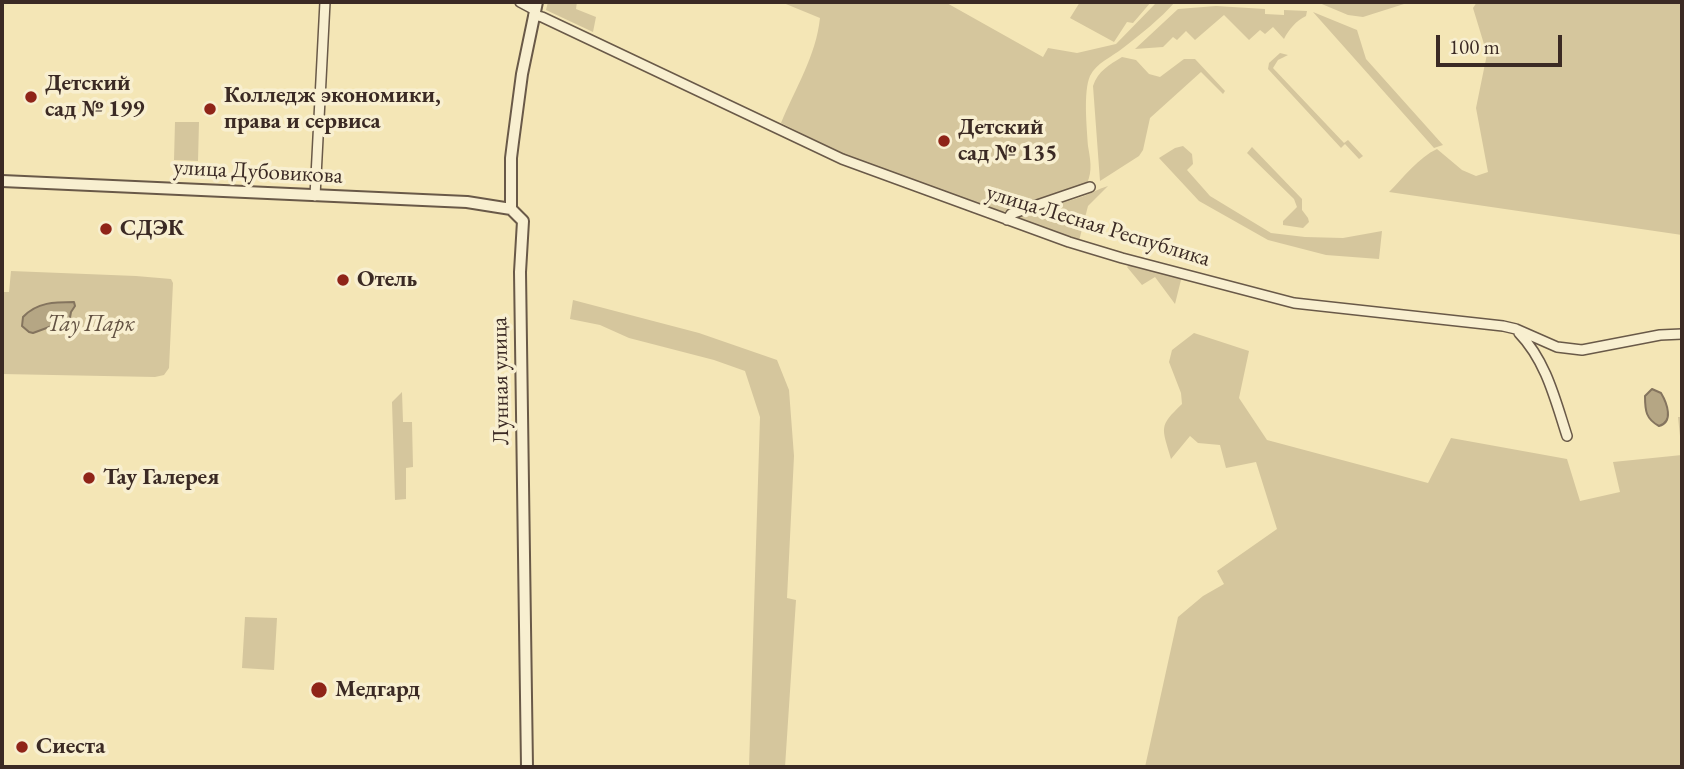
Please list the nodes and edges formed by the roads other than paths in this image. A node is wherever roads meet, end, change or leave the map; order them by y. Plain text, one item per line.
1 (325, 2) edge
2 (520, 2) edge
3 (535, 9) edge
4 (2, 181) edge
5 (1090, 187) dead end
6 (315, 196) junction
7 (511, 209) junction
8 (1007, 220) junction
9 (1516, 330) junction
10 (1682, 334) edge
11 (1567, 436) dead end
12 (527, 767) edge

1 - 6 street
2 - 3 street, улица Лесная Республика
3 - 7 street, Лунная улица
3 - 8 street, улица Лесная Республика
4 - 6 street, улица Дубовикова
5 - 8 street
6 - 7 street, улица Дубовикова
7 - 12 street, Лунная улица
8 - 9 street, улица Лесная Республика
9 - 10 street, улица Лесная Республика
9 - 11 street

